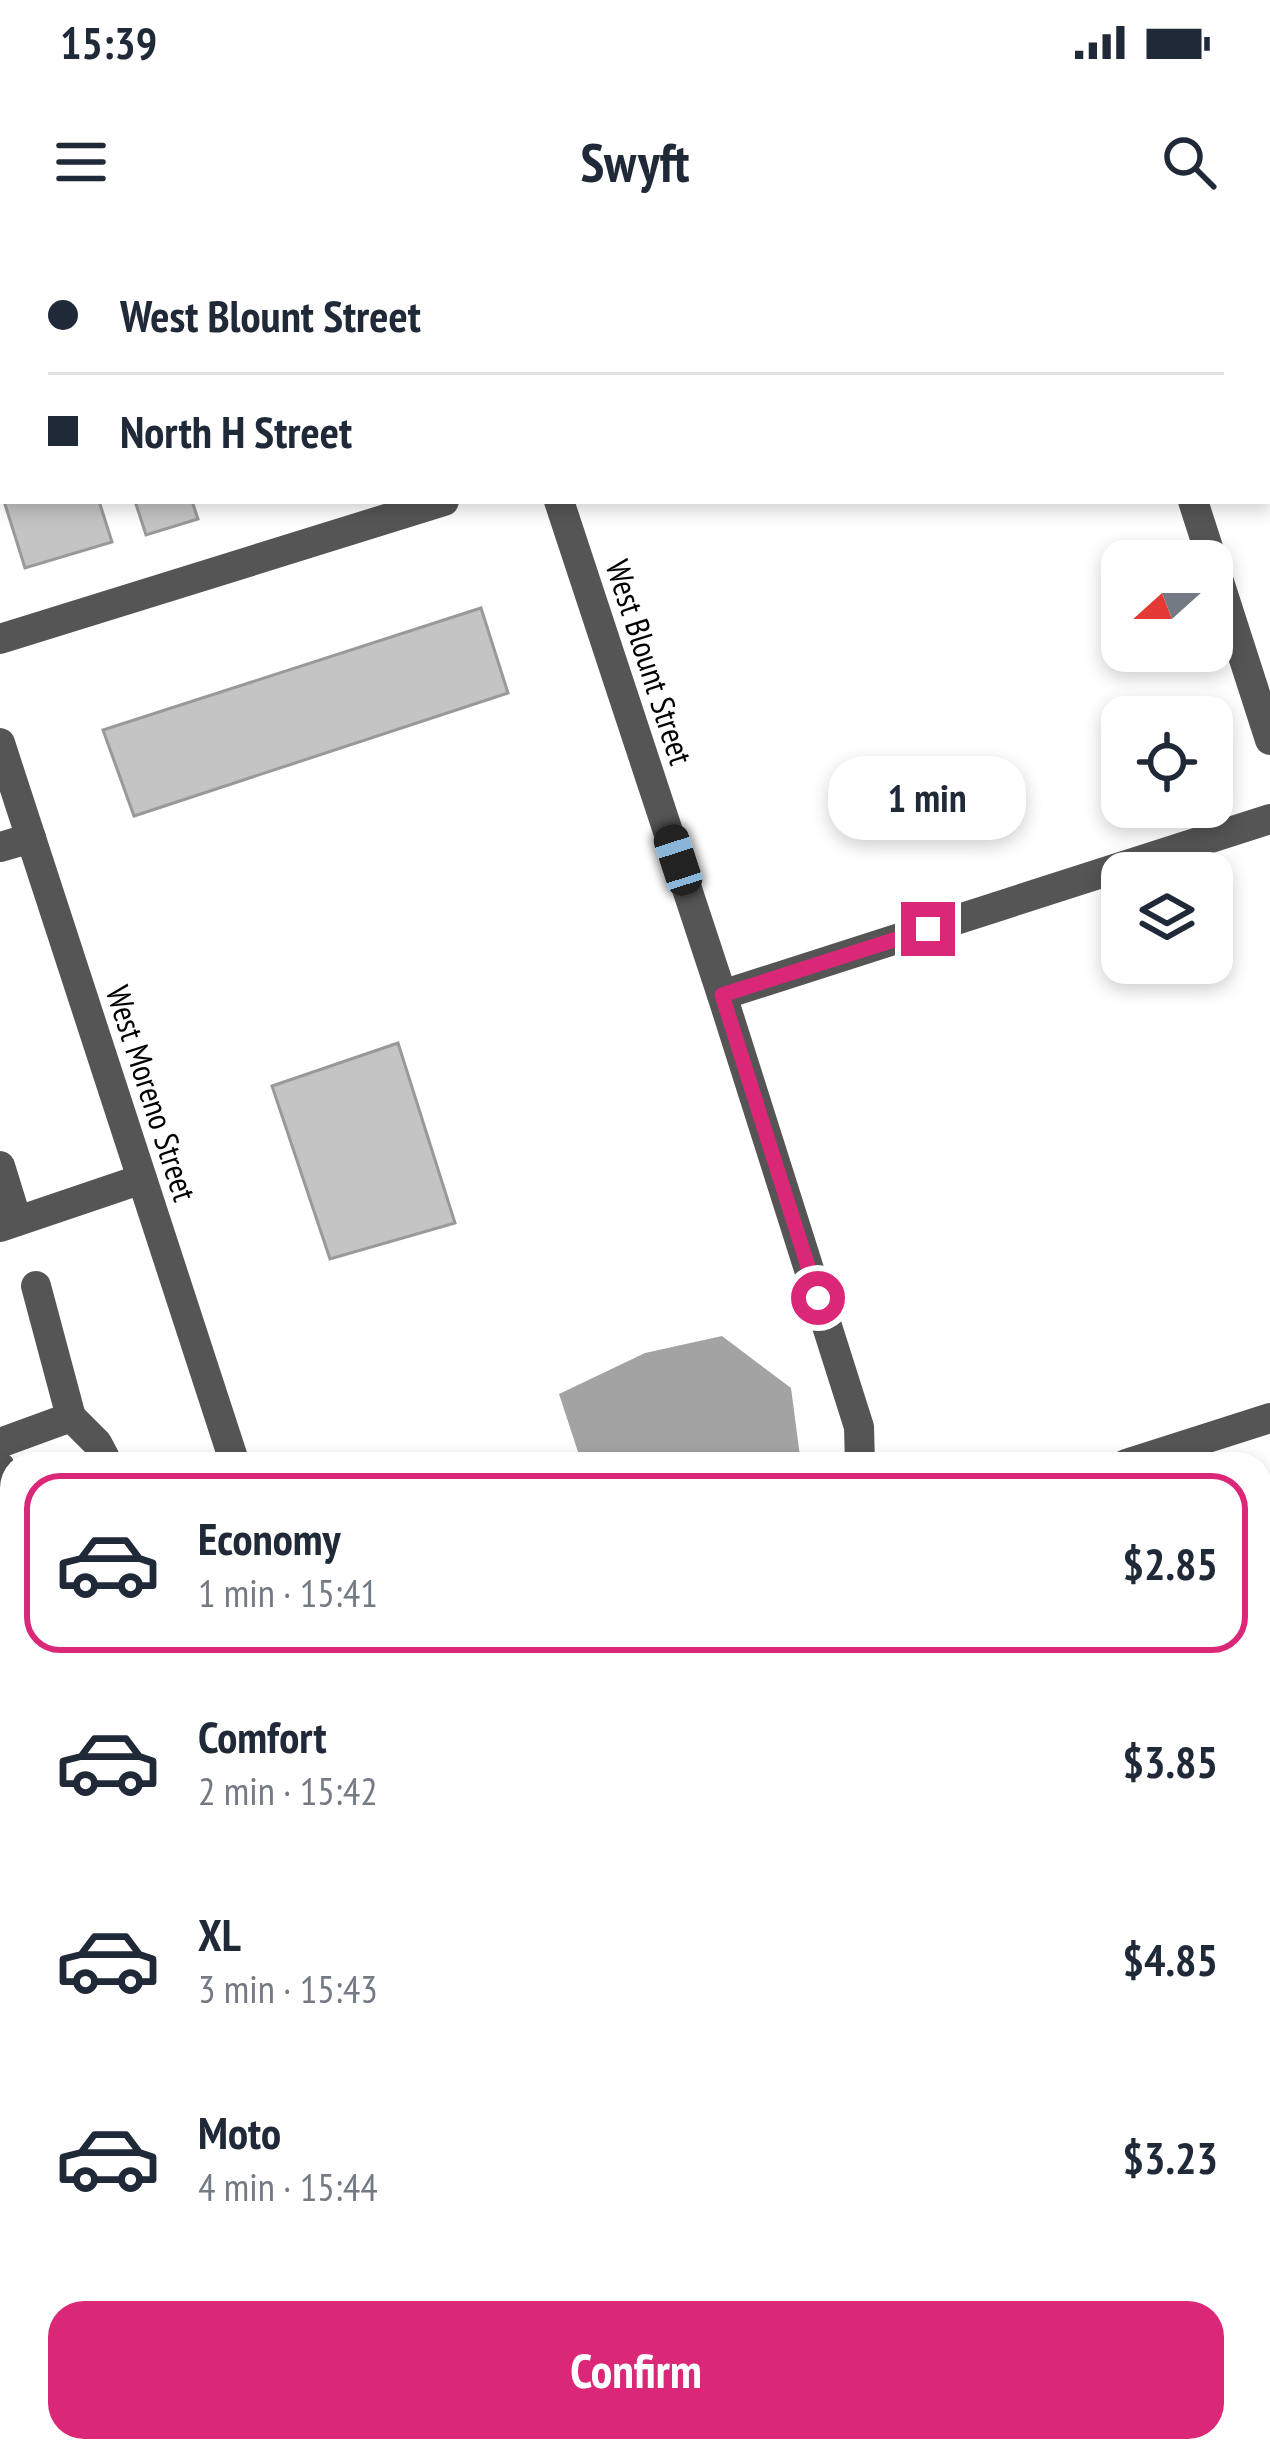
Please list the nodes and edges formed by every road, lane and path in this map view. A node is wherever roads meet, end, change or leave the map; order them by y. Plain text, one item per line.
1 (434, 504) edge
2 (560, 504) edge
3 (1194, 504) edge
4 (0, 639) edge
5 (1270, 740) edge
6 (0, 743) edge
7 (1270, 819) edge
8 (31, 838) junction
9 (0, 847) edge
10 (722, 995) junction
11 (0, 1166) edge
12 (142, 1179) junction
13 (9, 1224) edge
14 (36, 1286) dead end
15 (70, 1417) junction
16 (1270, 1418) edge
17 (0, 1444) edge
18 (102, 1452) edge
19 (231, 1452) edge
20 (860, 1452) edge
21 (1164, 1452) edge

1 - 4 street
2 - 10 street, West Blount Street
3 - 5 street
6 - 8 street, West Moreno Street
7 - 10 street
8 - 9 street
8 - 12 street, West Moreno Street
10 - 20 street, West Blount Street
11 - 13 street
12 - 13 street
12 - 19 street, West Moreno Street
14 - 15 street
15 - 17 street
15 - 18 street
16 - 21 street

